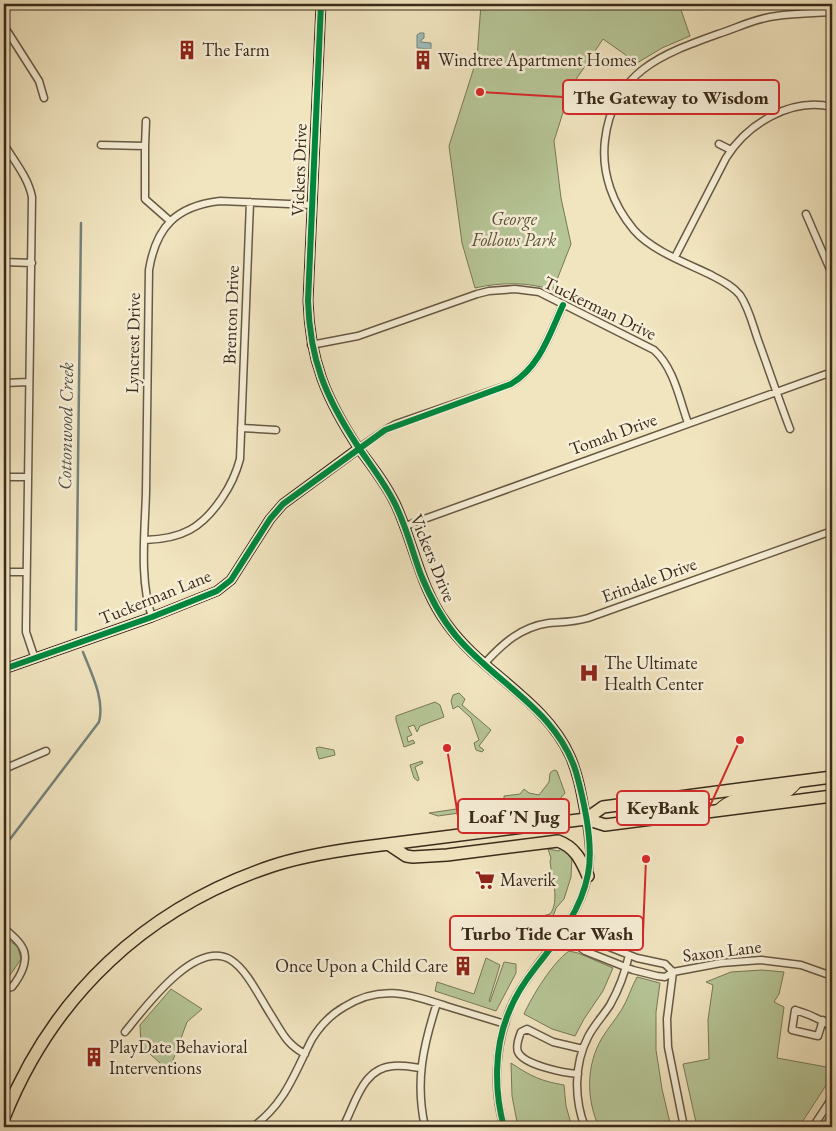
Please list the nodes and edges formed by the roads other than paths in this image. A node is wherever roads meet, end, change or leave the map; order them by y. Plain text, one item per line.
1 (321, 4) edge
2 (832, 12) edge
3 (4, 26) edge
4 (44, 98) dead end
5 (832, 107) edge
6 (146, 121) dead end
7 (4, 144) edge
8 (719, 144) dead end
9 (101, 145) dead end
10 (145, 146) junction
11 (731, 150) junction
12 (250, 202) junction
13 (312, 205) junction
14 (806, 214) dead end
15 (170, 221) junction
16 (675, 257) junction
17 (4, 262) edge
18 (32, 263) junction
19 (832, 270) edge
20 (563, 305) junction
21 (311, 345) junction
22 (832, 372) edge
23 (29, 382) junction
24 (4, 383) edge
25 (777, 391) junction
26 (688, 423) junction
27 (241, 428) junction
28 (790, 429) dead end
29 (276, 430) dead end
30 (359, 448) junction
31 (4, 477) edge
32 (28, 477) junction
33 (404, 527) junction
34 (832, 531) edge
35 (145, 540) junction
36 (4, 572) edge
37 (26, 572) junction
38 (152, 617) junction
39 (35, 659) junction
40 (484, 664) junction
41 (4, 669) edge
42 (46, 751) dead end
43 (4, 769) edge
44 (832, 777) edge
45 (798, 782) junction
46 (832, 796) edge
47 (718, 810) junction
48 (586, 819) junction
49 (388, 844) junction
50 (588, 876) junction
51 (570, 922) junction
52 (4, 926) edge
53 (562, 934) junction
54 (629, 955) junction
55 (626, 967) junction
56 (673, 972) junction
57 (832, 976) edge
58 (4, 988) edge
59 (437, 1003) junction
60 (823, 1020) junction
61 (505, 1024) junction
62 (832, 1027) edge
63 (125, 1032) dead end
64 (583, 1049) junction
65 (305, 1054) junction
66 (421, 1068) junction
67 (578, 1074) junction
68 (832, 1098) edge
69 (4, 1118) edge
70 (253, 1127) edge
71 (343, 1127) edge
72 (425, 1127) edge
73 (504, 1127) edge
74 (585, 1127) edge
75 (684, 1127) edge
76 (813, 1127) edge

1 - 13 main road, Vickers Drive
2 - 16 street
3 - 4 street
5 - 11 street
6 - 10 street
7 - 18 street
8 - 11 street
9 - 10 street
10 - 15 street
11 - 16 street
12 - 13 street, Lyncrest Drive
12 - 15 street, Lyncrest Drive
12 - 27 street, Brenton Drive
13 - 21 main road, Vickers Drive
14 - 19 street
15 - 35 street, Lyncrest Drive
16 - 25 street
17 - 18 street
18 - 23 street
20 - 21 street, Tuckerman Drive
20 - 26 street, Tuckerman Drive
20 - 30 street, Tuckerman Lane
21 - 30 main road, Vickers Drive
22 - 25 street, Tomah Drive
23 - 24 street
23 - 32 street
25 - 26 street, Tomah Drive
25 - 28 street
26 - 33 street, Tomah Drive
27 - 29 street
27 - 35 street, Brenton Drive
30 - 33 main road, Vickers Drive
30 - 38 main road, Tuckerman Lane
31 - 32 street
32 - 37 street
33 - 40 main road, Vickers Drive
34 - 40 street, Erindale Drive
35 - 38 street, Lyncrest Drive
36 - 37 street
37 - 39 street
38 - 39 main road, Tuckerman Lane
39 - 41 main road, Tuckerman Lane
40 - 48 main road, Vickers Drive
42 - 43 street
44 - 45 highway
45 - 47 main road
45 - 48 highway
46 - 47 highway
47 - 48 highway
48 - 49 highway
48 - 50 street, Vickers Drive
49 - 50 highway
49 - 69 highway
50 - 51 street, Vickers Drive
51 - 53 street, Vickers Drive
51 - 54 street, Saxon Lane
52 - 58 street
53 - 55 street, Saxon Lane
53 - 61 street, Vickers Drive
54 - 55 street
54 - 56 street, Saxon Lane
55 - 56 street, Saxon Lane
55 - 64 street
56 - 57 street, Saxon Lane
56 - 75 street
59 - 61 street
59 - 65 street
59 - 66 street
60 - 60 street
60 - 62 street
61 - 73 street, Vickers Drive
63 - 65 street
64 - 67 street
64 - 67 street
65 - 70 street
66 - 71 street
66 - 72 street
67 - 74 street
68 - 76 street

